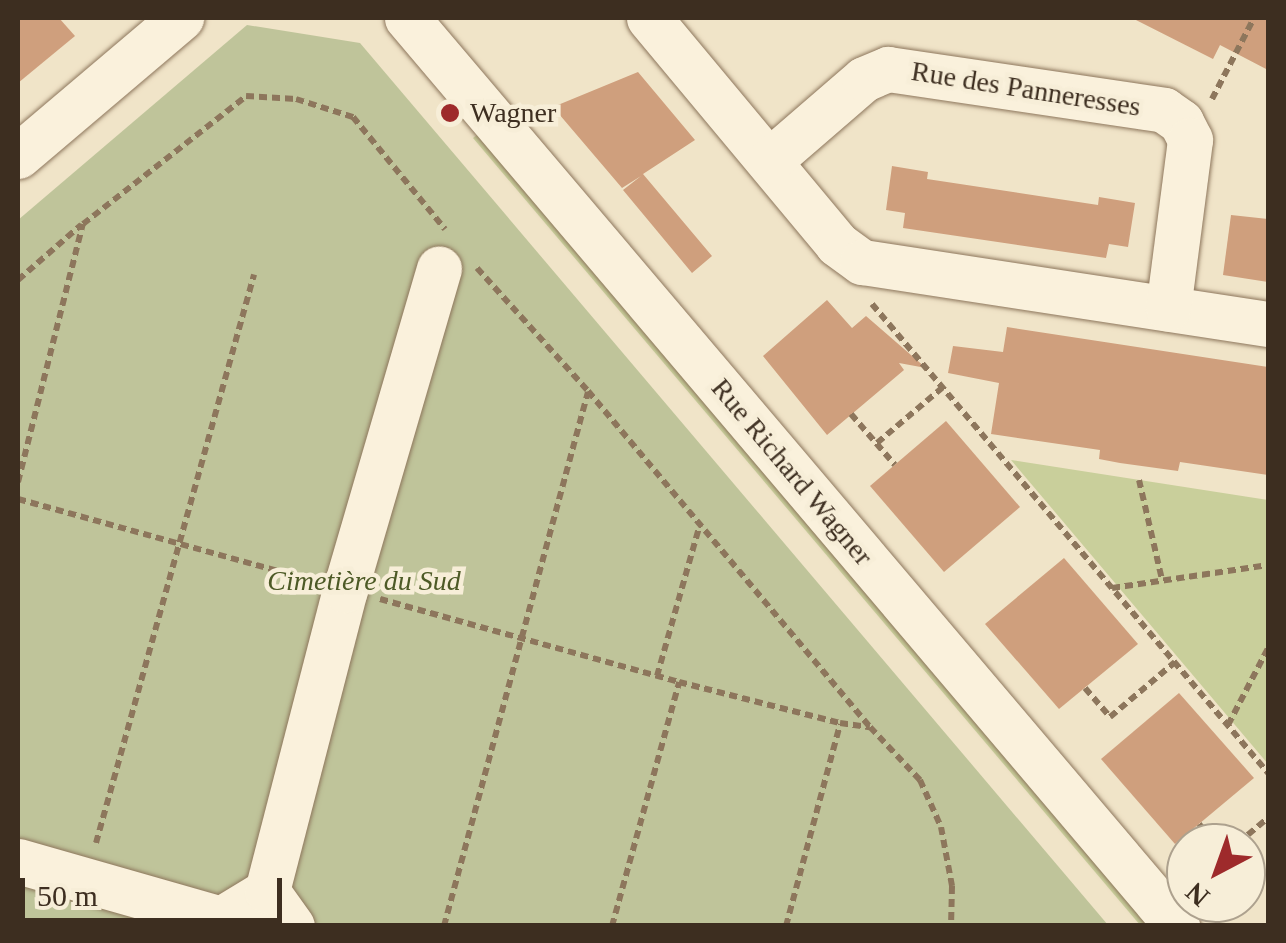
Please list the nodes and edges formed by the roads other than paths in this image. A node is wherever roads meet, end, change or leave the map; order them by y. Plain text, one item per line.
1 (181, 18) edge
2 (408, 18) edge
3 (649, 18) edge
4 (18, 156) edge
5 (769, 161) junction
6 (445, 252) road end
7 (1168, 309) junction
8 (1268, 324) edge
9 (18, 861) edge
10 (280, 908) edge
11 (223, 922) edge
12 (1176, 926) edge

1 - 4 street
2 - 12 street, Rue Richard Wagner
3 - 5 street
5 - 7 street
5 - 7 street, Rue des Panneresses
6 - 10 street
7 - 8 street
9 - 11 street
10 - 11 street

